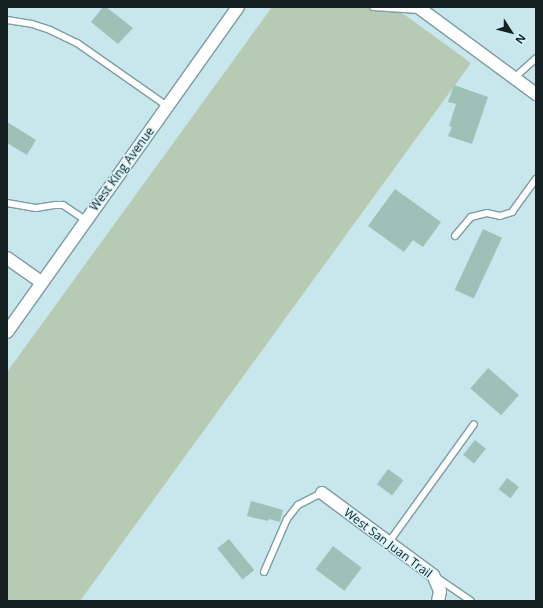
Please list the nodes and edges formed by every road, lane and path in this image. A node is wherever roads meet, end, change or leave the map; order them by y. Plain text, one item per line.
1 (238, 7) edge
2 (373, 7) edge
3 (421, 9) edge
4 (7, 20) edge
5 (536, 58) edge
6 (514, 78) junction
7 (536, 94) edge
8 (167, 106) junction
9 (536, 178) edge
10 (7, 203) edge
11 (86, 220) junction
12 (455, 236) dead end
13 (7, 258) edge
14 (41, 282) junction
15 (7, 332) edge
16 (474, 424) dead end
17 (322, 494) joint
18 (389, 542) junction
19 (264, 572) dead end
20 (433, 574) junction
21 (438, 601) edge
22 (471, 601) edge

1 - 8 street, West King Avenue
2 - 3 lane
3 - 6 street
4 - 8 lane
5 - 6 lane
6 - 7 street
8 - 11 street, West King Avenue
9 - 12 lane
10 - 11 lane
11 - 14 street, West King Avenue
13 - 14 street
14 - 15 street, West King Avenue
16 - 18 lane
17 - 18 street, West San Juan Trail
17 - 19 lane
18 - 20 street, West San Juan Trail
20 - 21 street, West San Juan Trail
20 - 22 lane

